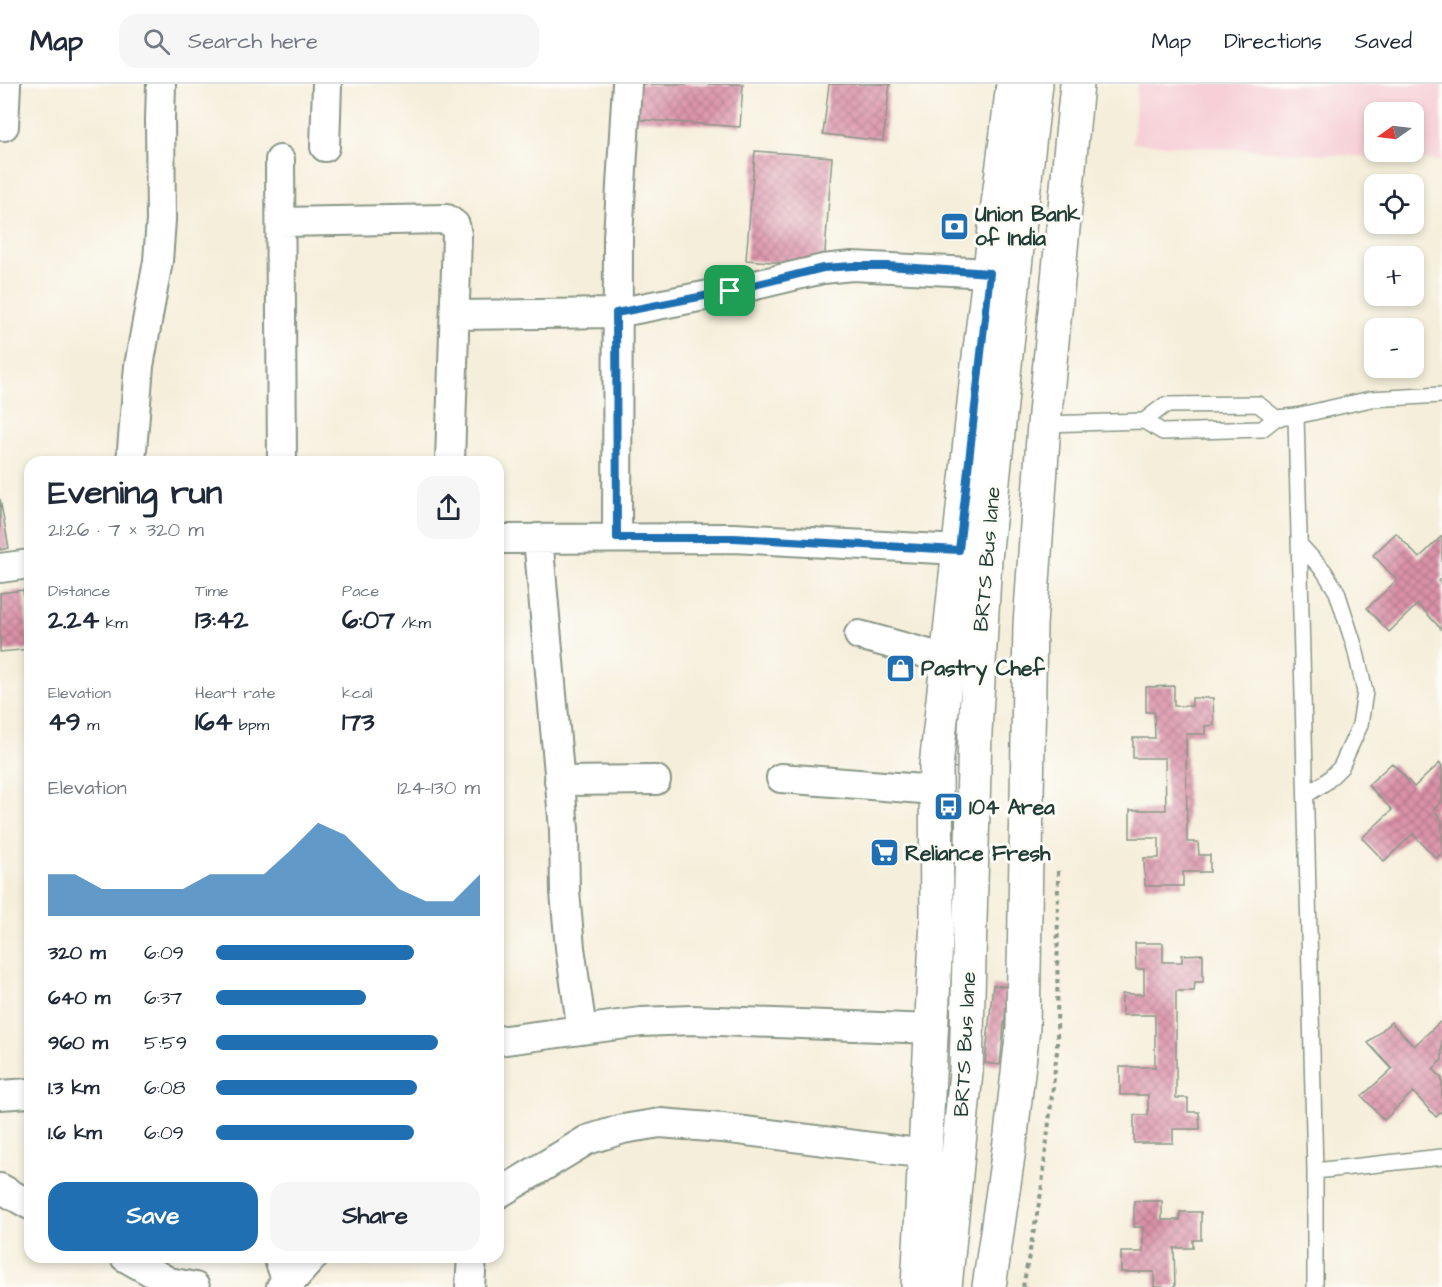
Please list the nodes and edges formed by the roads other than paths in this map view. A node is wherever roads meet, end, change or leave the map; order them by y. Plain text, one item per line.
1 (6, 84) edge
2 (161, 84) edge
3 (327, 84) edge
4 (627, 84) edge
5 (1013, 84) edge
6 (1036, 84) edge
7 (1077, 84) edge
8 (4, 126) dead end
9 (325, 147) dead end
10 (280, 160) dead end
11 (281, 222) junction
12 (990, 273) junction
13 (616, 313) junction
14 (455, 315) junction
15 (1442, 395) edge
16 (1296, 416) junction
17 (1276, 418) junction
18 (1144, 421) junction
19 (1044, 424) junction
20 (132, 456) edge
21 (282, 456) edge
22 (450, 456) edge
23 (538, 538) junction
24 (617, 538) junction
25 (504, 539) edge
26 (1300, 545) junction
27 (959, 550) junction
28 (24, 565) edge
29 (0, 568) edge
30 (859, 635) dead end
31 (947, 659) junction
32 (781, 778) dead end
33 (656, 780) dead end
34 (560, 781) junction
35 (935, 790) junction
36 (1306, 795) junction
37 (932, 1029) junction
38 (582, 1030) junction
39 (504, 1040) edge
40 (24, 1093) edge
41 (0, 1095) edge
42 (926, 1154) junction
43 (1442, 1156) edge
44 (1315, 1170) junction
45 (0, 1188) edge
46 (504, 1190) edge
47 (24, 1202) edge
48 (136, 1263) edge
49 (280, 1263) edge
50 (307, 1263) edge
51 (472, 1263) edge
52 (178, 1285) edge
53 (286, 1286) edge
54 (470, 1287) edge
55 (918, 1287) edge
56 (945, 1287) edge
57 (989, 1287) edge
58 (1315, 1287) edge

1 - 8 street
2 - 20 street
3 - 9 street
4 - 13 street
5 - 12 main road
6 - 56 main road, BRTS Bus lane
7 - 19 main road
10 - 11 street
11 - 14 street
11 - 21 street
12 - 13 street
12 - 27 main road
13 - 14 street
13 - 24 street
14 - 22 street
15 - 16 lane
16 - 17 lane
16 - 26 lane
17 - 18 lane
17 - 18 lane
18 - 19 lane
19 - 57 main road
23 - 24 street
23 - 25 street
23 - 34 street
24 - 27 street
26 - 36 lane
26 - 36 lane
27 - 31 main road
28 - 29 street
30 - 31 street
31 - 35 main road
32 - 35 street
33 - 34 street
34 - 38 street
35 - 37 main road
36 - 44 lane
37 - 38 street
37 - 42 main road
38 - 39 street
40 - 41 street
42 - 46 street
42 - 55 main road
43 - 44 lane
44 - 58 lane
45 - 47 street
48 - 52 street
49 - 53 street
50 - 53 street
51 - 54 street

